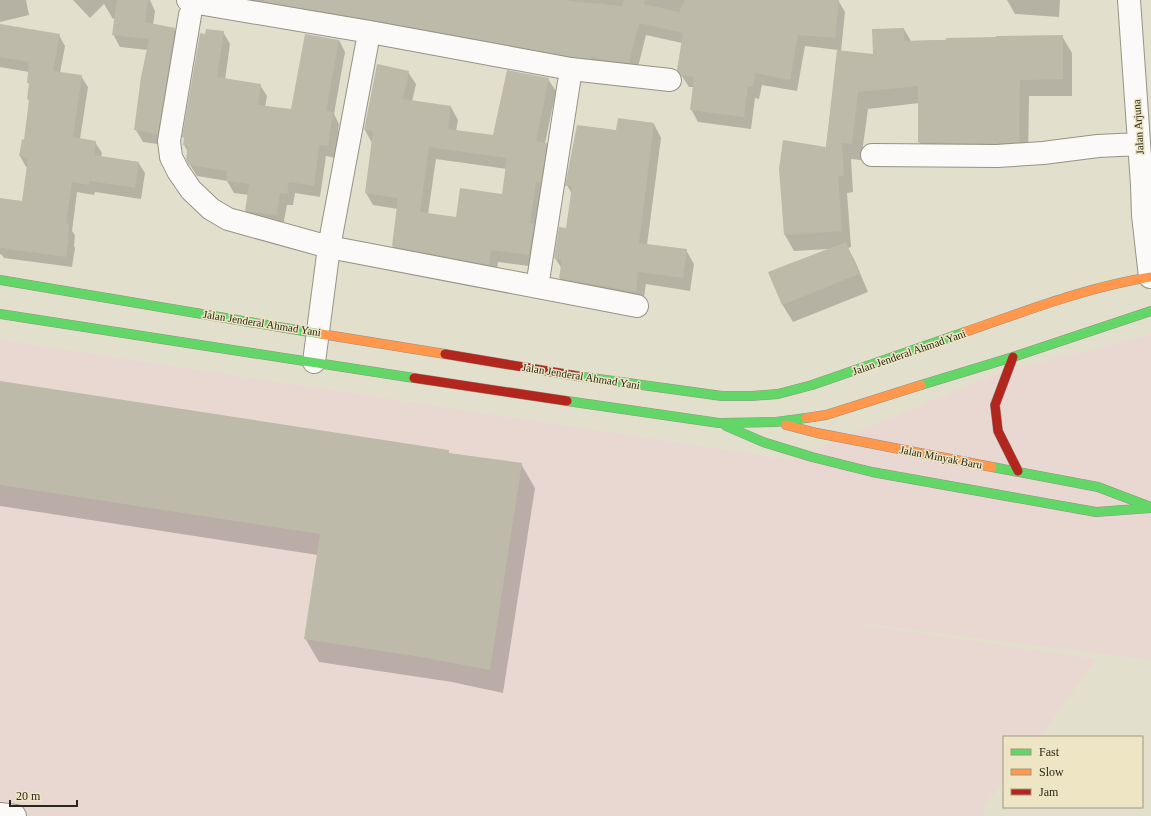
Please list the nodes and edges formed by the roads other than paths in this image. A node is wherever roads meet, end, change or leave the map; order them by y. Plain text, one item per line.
1 (1129, 0) edge
2 (189, 8) edge
3 (367, 44) dead end
4 (670, 80) dead end
5 (569, 82) dead end
6 (1139, 144) junction
7 (872, 155) dead end
8 (1145, 173) edge
9 (328, 253) junction
10 (1151, 277) edge
11 (0, 280) edge
12 (537, 287) junction
13 (637, 306) dead end
14 (1151, 311) edge
15 (0, 314) edge
16 (318, 333) junction
17 (1014, 357) junction
18 (314, 362) junction
19 (737, 396) junction
20 (750, 404) dead end
21 (763, 413) dead end
22 (776, 422) junction
23 (719, 423) junction
24 (1018, 471) junction
25 (1151, 508) edge
26 (0, 814) edge
27 (15, 816) edge

1 - 6 street, Jalan Arjuna
2 - 4 street
2 - 9 street
3 - 9 street
5 - 12 street
6 - 7 street
6 - 8 street, Jalan Arjuna
8 - 10 street, Jalan Arjuna
9 - 12 street
9 - 16 street
10 - 19 main road, Jalan Jenderal Ahmad Yani
11 - 16 main road, Jalan Jenderal Ahmad Yani
12 - 13 street
14 - 17 main road
15 - 18 main road
16 - 18 street
16 - 19 main road, Jalan Jenderal Ahmad Yani
17 - 22 main road
17 - 24 main road
18 - 23 main road
19 - 20 main road
21 - 22 main road, Jalan Minyak Baru
22 - 23 main road
22 - 24 main road, Jalan Minyak Baru
23 - 25 main road
24 - 25 main road, Jalan Minyak Baru
26 - 27 street

